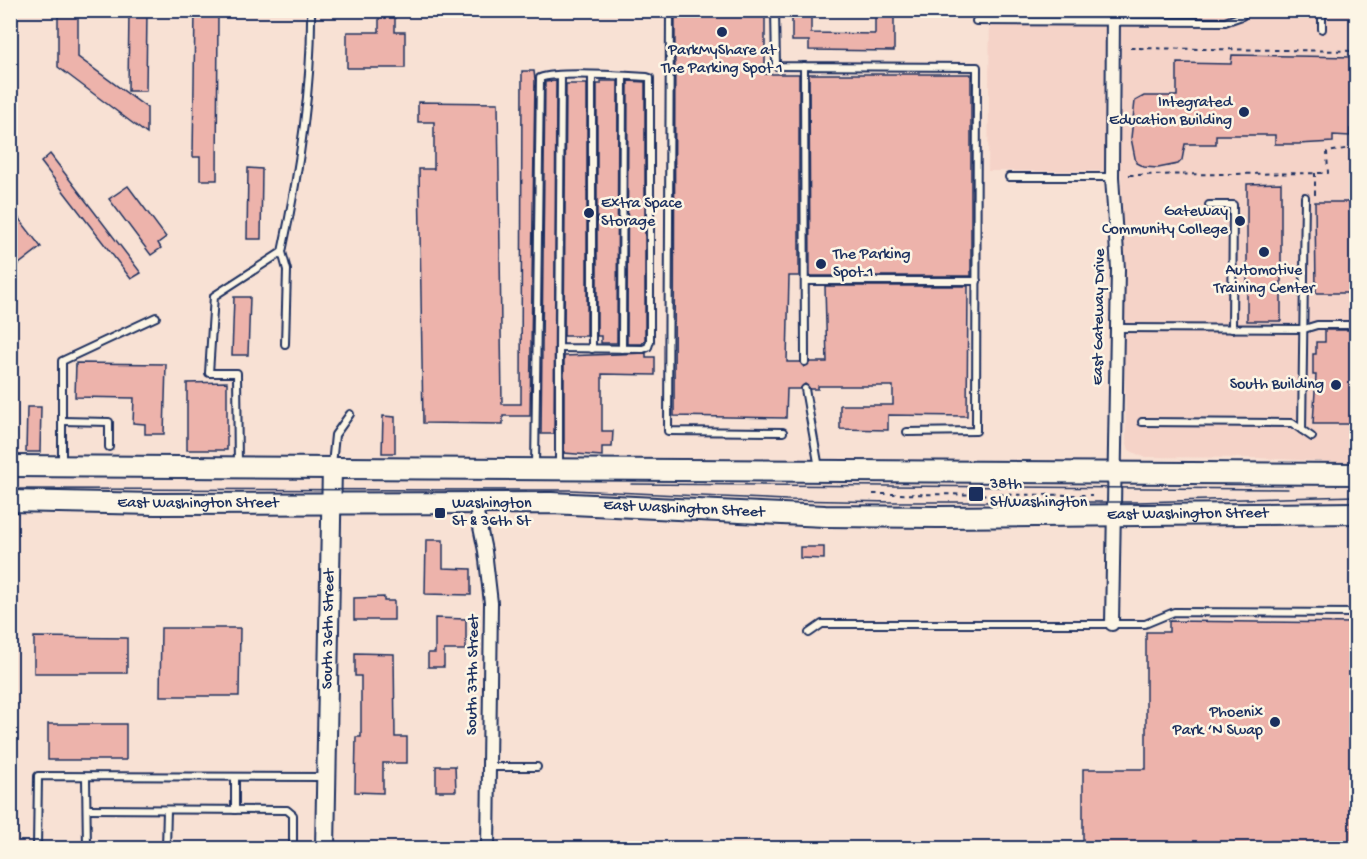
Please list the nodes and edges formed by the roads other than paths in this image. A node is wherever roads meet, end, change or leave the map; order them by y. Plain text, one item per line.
1 (311, 10) edge
2 (670, 10) edge
3 (775, 10) edge
4 (1242, 10) edge
5 (1322, 10) edge
6 (1113, 16) edge
7 (976, 21) dead end
8 (1322, 29) dead end
9 (804, 66) junction
10 (561, 76) junction
11 (592, 76) junction
12 (623, 76) junction
13 (1009, 177) dead end
14 (1112, 177) junction
15 (1305, 197) dead end
16 (1209, 205) dead end
17 (282, 252) junction
18 (977, 281) junction
19 (805, 282) junction
20 (156, 317) dead end
21 (1356, 325) edge
22 (1118, 328) junction
23 (1232, 329) junction
24 (1304, 329) junction
25 (285, 344) dead end
26 (559, 348) junction
27 (592, 349) junction
28 (622, 349) junction
29 (805, 362) dead end
30 (805, 389) dead end
31 (350, 414) dead end
32 (62, 421) junction
33 (1142, 422) dead end
34 (1302, 430) junction
35 (783, 432) dead end
36 (907, 432) dead end
37 (1312, 437) dead end
38 (109, 447) dead end
39 (10, 466) edge
40 (62, 466) junction
41 (238, 467) junction
42 (332, 467) junction
43 (535, 468) junction
44 (559, 468) junction
45 (819, 472) junction
46 (1115, 474) junction
47 (1356, 474) edge
48 (10, 501) edge
49 (475, 503) junction
50 (331, 504) junction
51 (1356, 513) edge
52 (1114, 516) junction
53 (1356, 613) edge
54 (1112, 624) junction
55 (809, 633) dead end
56 (489, 767) junction
57 (537, 767) dead end
58 (87, 777) junction
59 (235, 777) junction
60 (326, 777) junction
61 (87, 809) junction
62 (167, 810) junction
63 (235, 810) junction
64 (37, 849) edge
65 (87, 849) edge
66 (166, 849) edge
67 (293, 849) edge
68 (325, 849) edge
69 (488, 849) edge

1 - 17 lane
2 - 35 lane
3 - 9 lane
4 - 6 lane
5 - 8 lane
6 - 7 lane
6 - 14 street, East Gateway Drive
9 - 18 lane
9 - 19 lane
10 - 11 lane
10 - 26 lane
10 - 43 lane
11 - 12 lane
11 - 27 lane
12 - 28 lane
12 - 28 lane
13 - 14 lane
14 - 22 street, East Gateway Drive
15 - 24 lane
16 - 23 lane
17 - 25 lane
17 - 41 lane
18 - 19 lane
18 - 36 lane
19 - 29 lane
20 - 32 lane
21 - 24 lane
22 - 23 lane
22 - 46 street, East Gateway Drive
23 - 24 lane
24 - 34 lane
26 - 27 lane
26 - 44 lane
27 - 28 lane
30 - 45 lane
31 - 42 lane, South 36th Street
32 - 38 lane
32 - 40 lane
33 - 34 lane
34 - 37 lane
39 - 40 main road
40 - 41 main road
41 - 42 main road
42 - 43 main road
42 - 50 street, South 36th Street
43 - 44 main road
44 - 45 main road
45 - 46 main road
46 - 47 main road
46 - 52 street, East Gateway Drive
48 - 50 main road, East Washington Street
49 - 50 main road, East Washington Street
49 - 52 main road, East Washington Street
49 - 56 street, South 37th Street
50 - 60 street, South 36th Street
51 - 52 main road, East Washington Street
52 - 54 street, East Gateway Drive
53 - 54 lane
54 - 55 lane
56 - 57 lane
56 - 69 street, South 37th Street
58 - 59 lane
58 - 61 lane
58 - 64 lane
59 - 60 lane
59 - 63 lane
60 - 68 street, South 36th Street
61 - 62 lane
61 - 65 lane
62 - 63 lane
62 - 66 lane
63 - 67 lane

